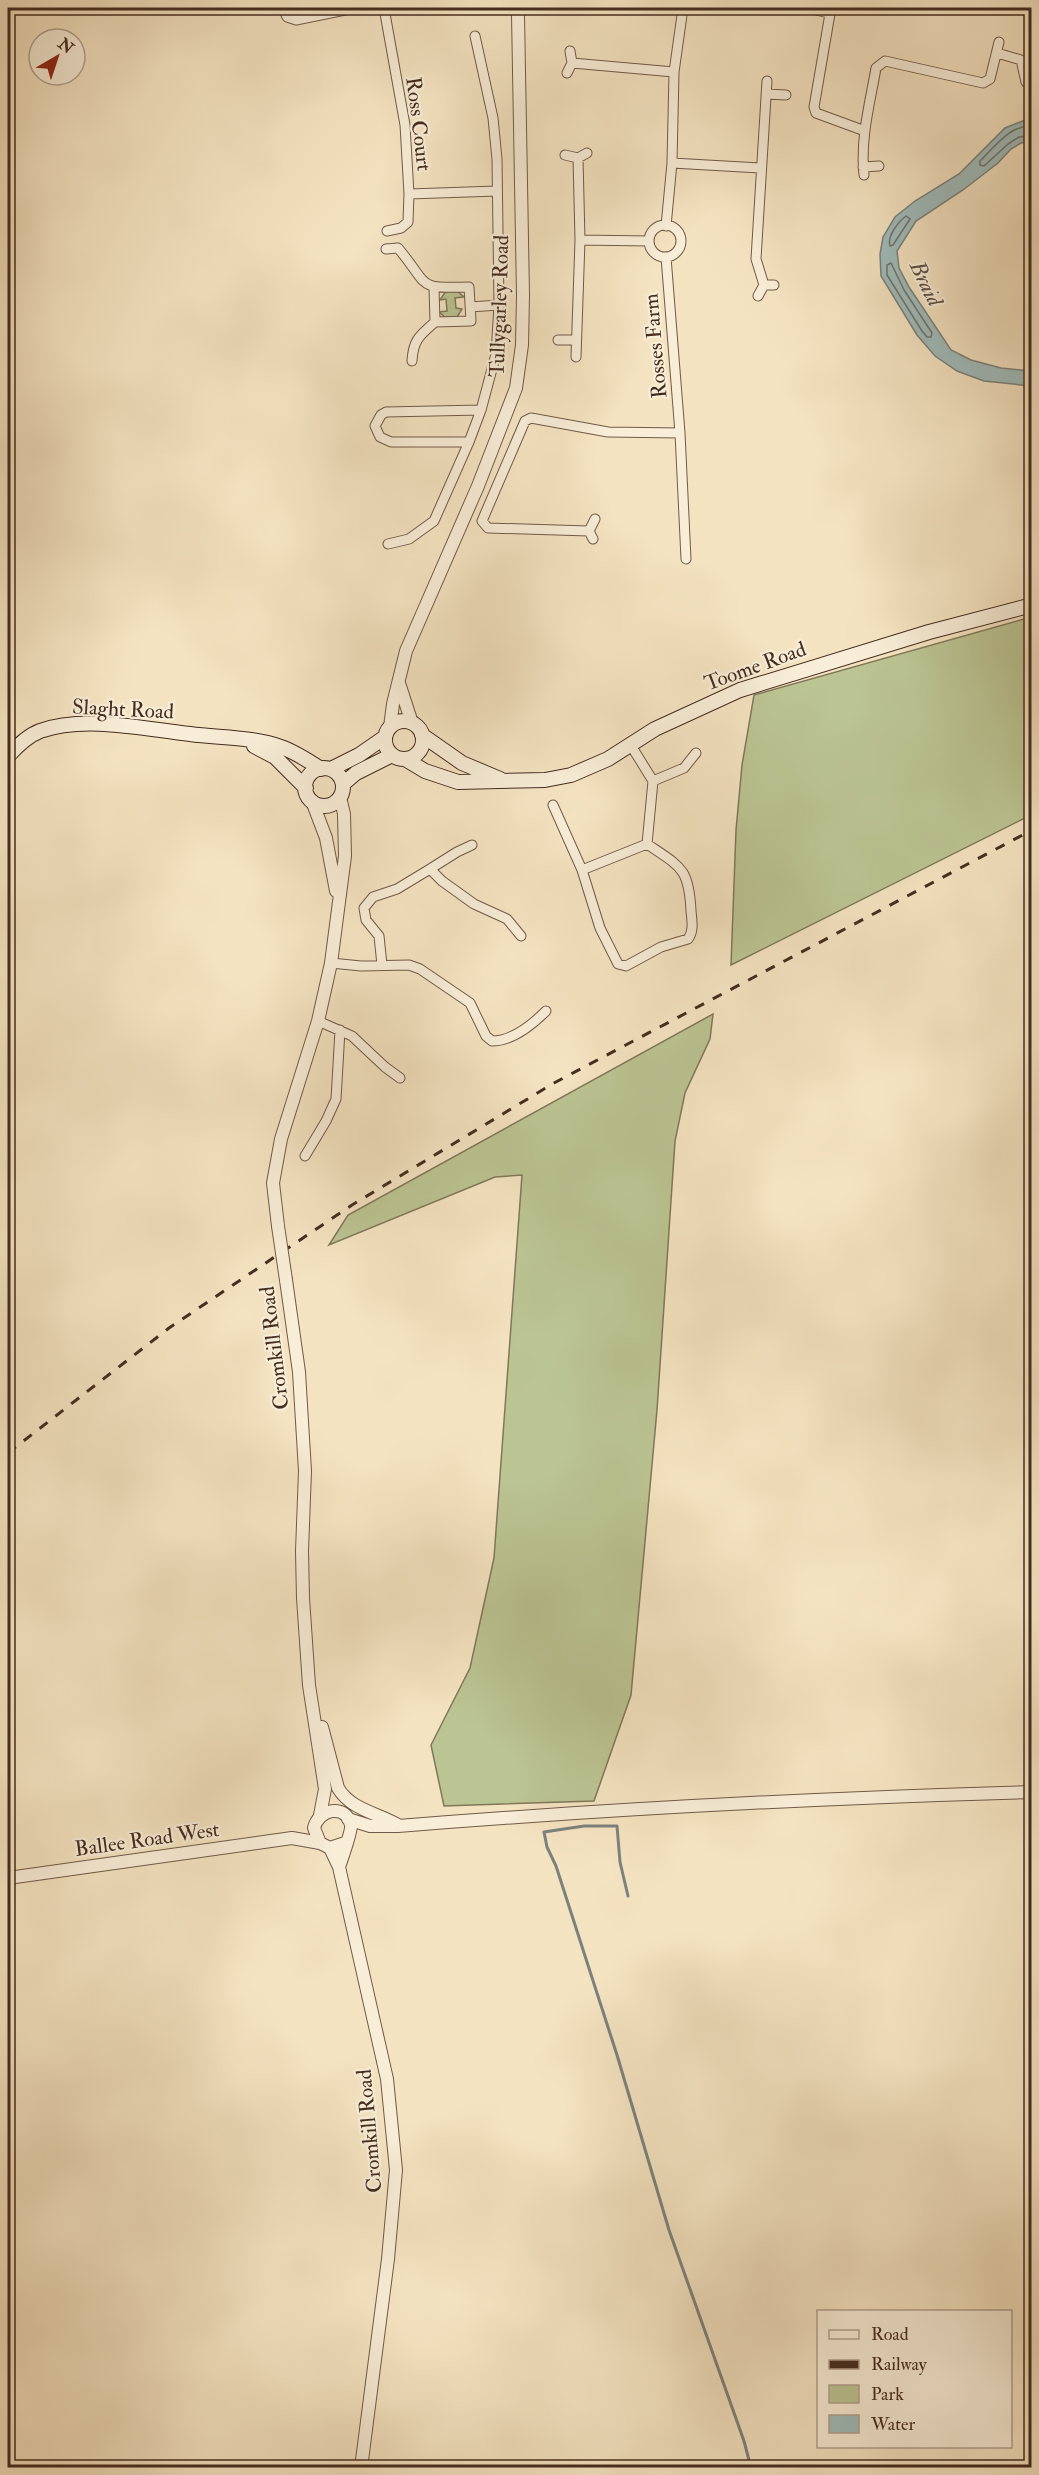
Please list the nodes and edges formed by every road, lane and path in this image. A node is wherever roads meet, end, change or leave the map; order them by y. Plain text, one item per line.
1 (283, 8) edge
2 (355, 8) edge
3 (384, 8) edge
4 (683, 8) edge
5 (807, 8) edge
6 (518, 10) edge
7 (830, 10) edge
8 (475, 36) dead end
9 (999, 42) dead end
10 (570, 51) dead end
11 (997, 53) junction
12 (572, 63) junction
13 (674, 72) junction
14 (567, 74) dead end
15 (767, 81) dead end
16 (1026, 82) dead end
17 (766, 94) junction
18 (786, 95) dead end
19 (865, 131) junction
20 (587, 153) dead end
21 (565, 155) dead end
22 (578, 158) junction
23 (672, 163) junction
24 (879, 166) dead end
25 (760, 168) junction
26 (497, 191) junction
27 (409, 194) junction
28 (666, 226) junction
29 (387, 231) dead end
30 (580, 240) junction
31 (649, 241) junction
32 (387, 249) dead end
33 (666, 257) junction
34 (764, 285) junction
35 (774, 285) dead end
36 (434, 288) junction
37 (758, 296) dead end
38 (499, 305) junction
39 (470, 306) junction
40 (435, 322) junction
41 (558, 340) dead end
42 (576, 340) junction
43 (576, 357) dead end
44 (412, 361) dead end
45 (481, 411) junction
46 (680, 433) junction
47 (469, 442) junction
48 (595, 519) dead end
49 (388, 544) dead end
50 (686, 559) dead end
51 (1032, 604) edge
52 (399, 683) junction
53 (412, 723) junction
54 (388, 732) junction
55 (422, 735) junction
56 (244, 741) junction
57 (630, 744) junction
58 (696, 753) dead end
59 (8, 756) edge
60 (398, 757) junction
61 (326, 769) junction
62 (502, 780) junction
63 (653, 781) junction
64 (342, 790) junction
65 (309, 794) junction
66 (553, 805) dead end
67 (647, 844) junction
68 (472, 845) dead end
69 (430, 869) junction
70 (582, 870) junction
71 (338, 910) junction
72 (521, 936) dead end
73 (332, 963) junction
74 (382, 965) junction
75 (546, 1011) dead end
76 (318, 1021) junction
77 (340, 1030) junction
78 (400, 1078) dead end
79 (305, 1156) dead end
80 (311, 1699) junction
81 (325, 1789) junction
82 (1032, 1792) edge
83 (344, 1815) junction
84 (317, 1820) junction
85 (370, 1826) junction
86 (398, 1826) junction
87 (292, 1838) junction
88 (347, 1840) junction
89 (325, 1845) junction
90 (339, 1867) junction
91 (8, 1878) edge
92 (361, 2468) edge

1 - 2 street
3 - 27 street, Ross Court
4 - 13 street
5 - 7 street
6 - 52 street, Tullygarley Road
7 - 19 street
8 - 26 street
9 - 11 street
10 - 12 street
11 - 16 street
11 - 19 street
12 - 13 street
12 - 14 street
13 - 23 street
15 - 17 street
17 - 18 street
17 - 25 street
19 - 24 street
20 - 22 street
21 - 22 street
22 - 30 street
23 - 25 street
23 - 28 street
25 - 34 street
26 - 27 street
26 - 38 street
27 - 29 street, Ross Court
28 - 31 street
28 - 33 street
30 - 31 street
30 - 42 street
31 - 33 street
32 - 36 street
33 - 46 street, Rosses Farm
34 - 35 street
34 - 37 street
36 - 39 street
36 - 40 street
38 - 39 street
38 - 45 street
39 - 40 street
40 - 44 street
41 - 42 street
42 - 43 street
45 - 47 street
45 - 47 street
46 - 48 street
46 - 50 street, Rosses Farm
47 - 49 street
51 - 57 main road, Toome Road
52 - 53 street
52 - 54 street, Tullygarley Road
53 - 54 main road
53 - 55 main road
54 - 60 main road
54 - 61 main road
55 - 60 main road
55 - 62 main road, Toome Road
56 - 59 main road, Slaght Road
56 - 61 main road, Slaght Road
56 - 65 main road, Slaght Road
57 - 62 main road, Toome Road
57 - 63 street
58 - 63 street
60 - 62 main road, Toome Road
60 - 64 main road
61 - 64 main road
61 - 65 main road
63 - 67 street
64 - 65 main road
64 - 71 street, Cromkill Road
65 - 71 street, Cromkill Road
66 - 70 street
67 - 70 street
67 - 70 street
68 - 69 street
69 - 72 street
69 - 74 street
71 - 73 street, Cromkill Road
73 - 74 street
73 - 76 street, Cromkill Road
74 - 75 street
76 - 77 street
76 - 80 street, Cromkill Road, bridge
77 - 78 street
77 - 79 street
80 - 81 street, Cromkill Road
80 - 86 street
81 - 83 street, Cromkill Road
81 - 84 street, Cromkill Road
82 - 86 street
83 - 84 street
83 - 85 street
83 - 88 street
84 - 87 street, Ballee Road West
84 - 89 street
85 - 86 street
85 - 88 street
87 - 89 street, Ballee Road West
87 - 91 street, Ballee Road West
88 - 89 street
88 - 90 street, Cromkill Road
89 - 90 street, Cromkill Road
90 - 92 street, Cromkill Road

